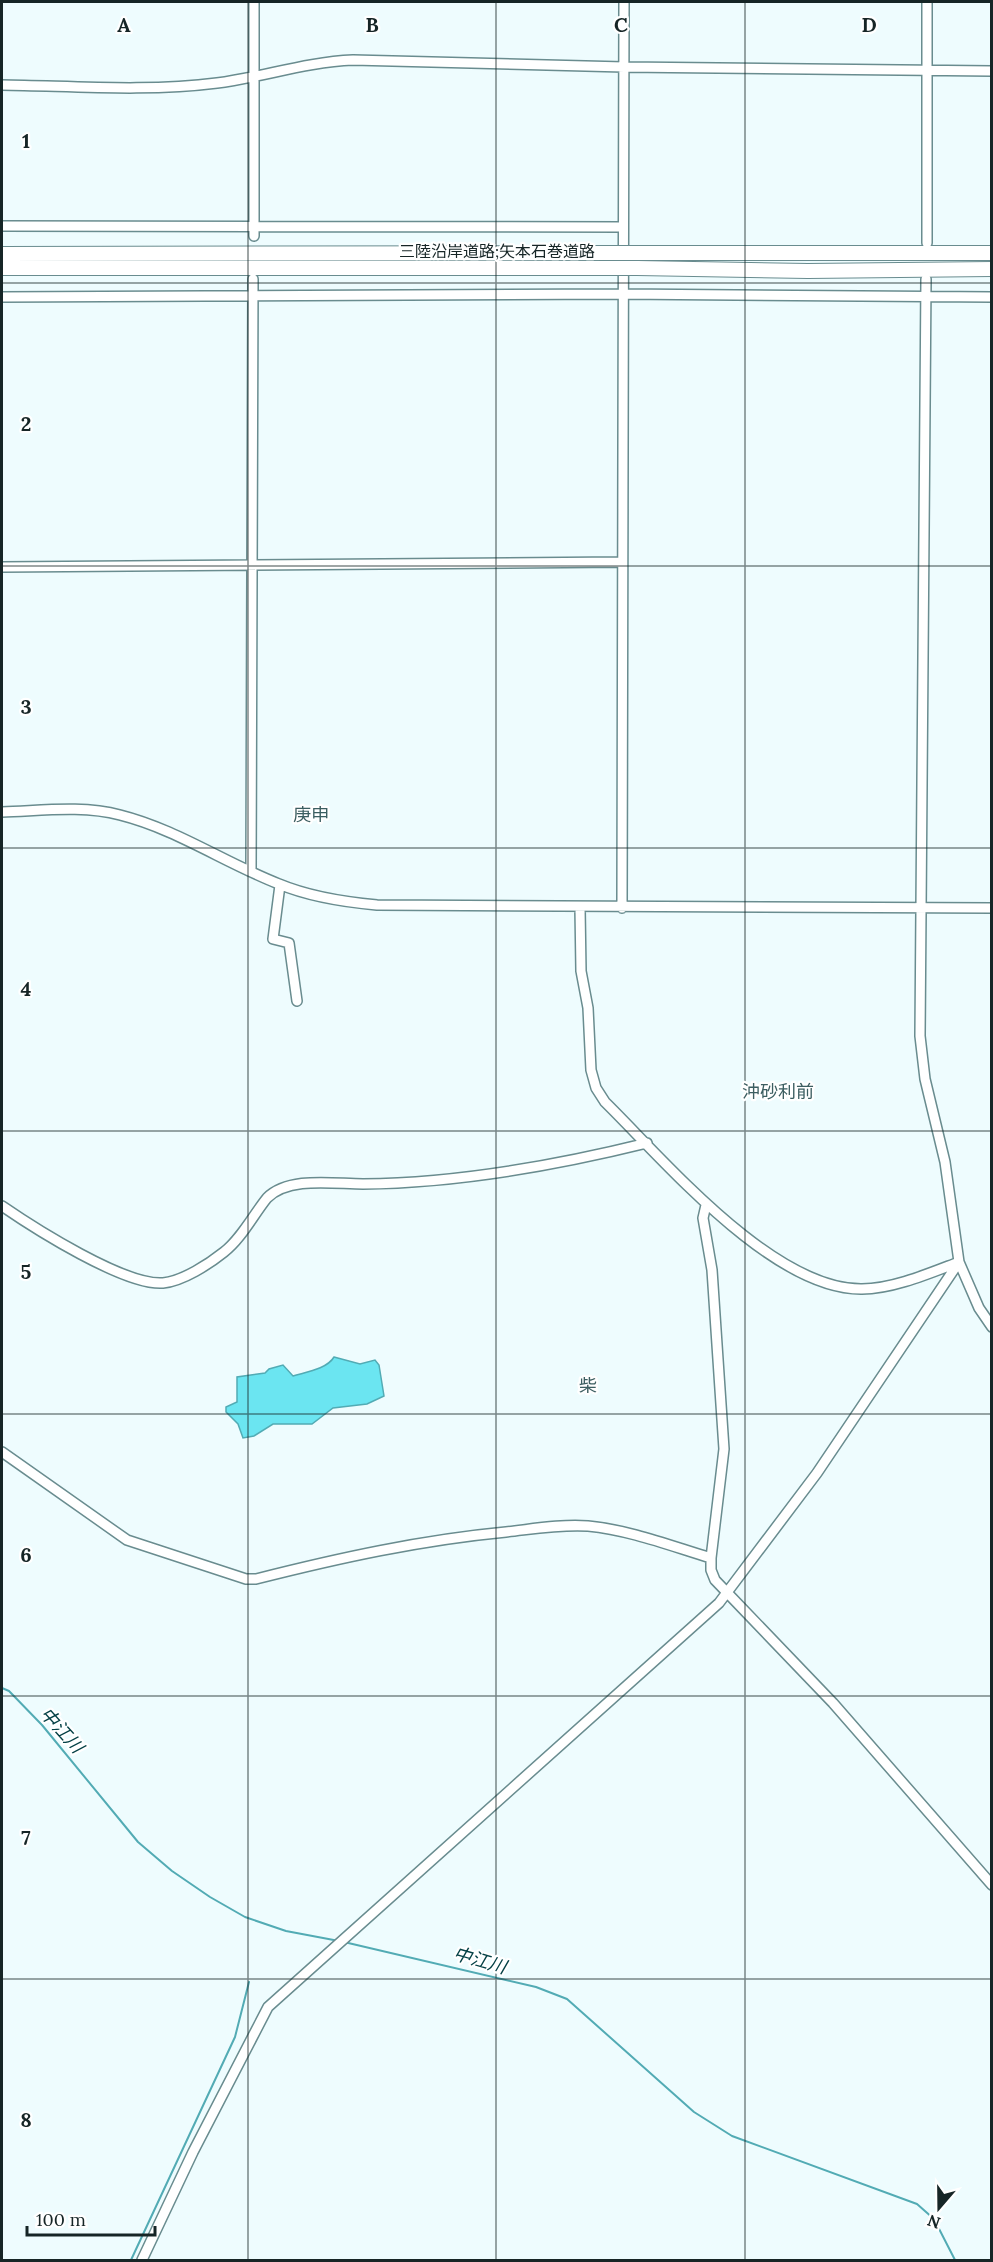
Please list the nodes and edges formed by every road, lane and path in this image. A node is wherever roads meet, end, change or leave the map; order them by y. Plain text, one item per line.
1 (254, 2) edge
2 (624, 2) edge
3 (927, 2) edge
4 (624, 68) junction
5 (927, 71) junction
6 (992, 71) edge
7 (254, 75) junction
8 (2, 86) edge
9 (2, 226) edge
10 (623, 227) junction
11 (254, 232) junction
12 (927, 243) dead end
13 (992, 253) edge
14 (2, 254) edge
15 (637, 261) junction
16 (2, 268) edge
17 (992, 269) edge
18 (253, 279) dead end
19 (926, 279) dead end
20 (254, 294) junction
21 (622, 294) junction
22 (926, 296) junction
23 (2, 297) edge
24 (992, 297) edge
25 (621, 562) junction
26 (252, 565) junction
27 (2, 567) edge
28 (2, 812) edge
29 (250, 871) junction
30 (280, 885) junction
31 (580, 908) junction
32 (622, 908) junction
33 (921, 908) junction
34 (992, 908) edge
35 (297, 1001) dead end
36 (647, 1143) junction
37 (706, 1204) junction
38 (2, 1206) edge
39 (959, 1262) junction
40 (992, 1327) edge
41 (2, 1452) edge
42 (711, 1558) junction
43 (726, 1593) junction
44 (992, 1885) edge
45 (142, 2260) edge

1 - 7 street
2 - 4 street
3 - 5 street
4 - 5 street
4 - 7 street
4 - 10 street
5 - 6 street
5 - 12 street
7 - 8 street
7 - 11 street
9 - 11 street
10 - 11 street
10 - 21 street
13 - 15 highway, 三陸沿岸道路;矢本石巻道路
14 - 15 highway, 三陸沿岸道路;矢本石巻道路, bridge
15 - 16 highway, 三陸沿岸道路;矢本石巻道路, bridge
15 - 17 highway, 三陸沿岸道路;矢本石巻道路
18 - 20 street
19 - 22 street
20 - 21 street
20 - 23 street
20 - 26 street
21 - 22 street
21 - 25 street
22 - 24 street
22 - 33 street
25 - 26 street
25 - 32 street
26 - 27 street
26 - 29 street
28 - 29 street
29 - 30 street
30 - 31 street
30 - 35 street
31 - 32 street
31 - 36 street
32 - 33 street
33 - 34 street
33 - 39 street
36 - 37 street
36 - 38 street
37 - 39 street
37 - 42 street
39 - 40 street
39 - 43 street
41 - 42 street
42 - 43 street
43 - 44 street
43 - 45 street

